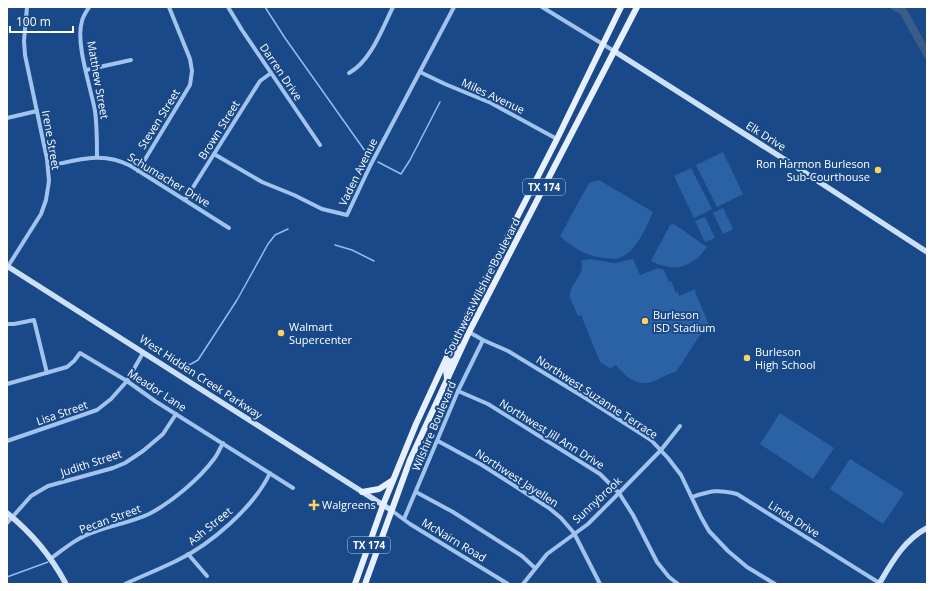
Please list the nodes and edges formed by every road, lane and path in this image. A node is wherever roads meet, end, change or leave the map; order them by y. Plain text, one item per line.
1 (28, 7) edge
2 (89, 7) edge
3 (169, 7) edge
4 (228, 7) edge
5 (393, 7) edge
6 (454, 7) edge
7 (542, 7) edge
8 (621, 7) edge
9 (637, 7) edge
10 (603, 45) junction
11 (614, 51) junction
12 (131, 60) dead end
13 (86, 70) junction
14 (420, 72) junction
15 (271, 73) junction
16 (349, 73) dead end
17 (37, 111) junction
18 (7, 118) edge
19 (557, 139) junction
20 (320, 145) dead end
21 (214, 154) junction
22 (97, 157) junction
23 (49, 166) junction
24 (138, 171) junction
25 (185, 200) junction
26 (229, 228) dead end
27 (927, 252) edge
28 (496, 260) junction
29 (504, 264) junction
30 (7, 266) edge
31 (7, 324) edge
32 (469, 332) junction
33 (483, 340) junction
34 (454, 341) junction
35 (143, 353) junction
36 (47, 373) junction
37 (447, 380) junction
38 (127, 381) junction
39 (7, 384) edge
40 (458, 390) junction
41 (176, 414) junction
42 (680, 426) dead end
43 (7, 441) edge
44 (438, 441) junction
45 (223, 443) junction
46 (661, 450) junction
47 (270, 473) junction
48 (394, 478) junction
49 (293, 488) dead end
50 (362, 492) junction
51 (416, 492) junction
52 (619, 493) junction
53 (692, 497) junction
54 (383, 505) junction
55 (391, 510) junction
56 (7, 514) edge
57 (12, 518) junction
58 (404, 519) junction
59 (7, 523) edge
60 (927, 528) edge
61 (574, 533) junction
62 (188, 554) junction
63 (50, 559) junction
64 (535, 568) junction
65 (207, 576) dead end
66 (63, 583) edge
67 (125, 584) edge
68 (355, 584) edge
69 (365, 584) edge
70 (508, 584) edge
71 (523, 584) edge
72 (600, 584) edge
73 (678, 584) edge
74 (775, 584) edge
75 (880, 584) edge

1 - 17 street, Irene Street
2 - 13 street, Matthew Street
3 - 24 street, Steven Street
4 - 15 street, Darren Drive
5 - 16 street
6 - 14 street, Vaden Avenue
7 - 10 street
8 - 10 main road, Southwest Wilshire Boulevard / TX 174
9 - 11 main road, Southwest Wilshire Boulevard / TX 174
10 - 11 street
10 - 19 main road, Southwest Wilshire Boulevard / TX 174
11 - 27 street, Elk Drive
11 - 29 main road, Southwest Wilshire Boulevard / TX 174
12 - 13 street
13 - 22 street, Matthew Street
14 - 19 street, Miles Avenue
14 - 21 street, Vaden Avenue
15 - 20 street, Darren Drive
15 - 21 street, Brown Street
17 - 18 street
17 - 23 street, Irene Street
19 - 28 main road, Southwest Wilshire Boulevard / TX 174
21 - 25 street, Brown Street
22 - 23 street, Schumacher Drive
22 - 24 street, Schumacher Drive
23 - 30 street, Irene Street
24 - 25 street, Schumacher Drive
25 - 26 street, Schumacher Drive
28 - 29 main road
28 - 34 main road, Southwest Wilshire Boulevard / TX 174
29 - 32 main road, Southwest Wilshire Boulevard / TX 174
30 - 35 street, West Hidden Creek Parkway
31 - 36 street
32 - 33 street, Northwest Suzanne Terrace
32 - 37 main road, Southwest Wilshire Boulevard / TX 174
33 - 40 street, Wilshire Boulevard
33 - 46 street, Northwest Suzanne Terrace
34 - 37 main road
34 - 48 main road, Southwest Wilshire Boulevard / TX 174
35 - 38 street, Lisa Street
35 - 50 street, West Hidden Creek Parkway
36 - 38 street, Meador Lane
36 - 39 street, Meador Lane
37 - 55 main road, Southwest Wilshire Boulevard / TX 174
38 - 41 street, Meador Lane
38 - 43 street, Lisa Street
40 - 44 street, Wilshire Boulevard
40 - 52 street, Northwest Jill Ann Drive
41 - 45 street, Meador Lane
41 - 57 street, Judith Street
42 - 46 street, Sunnybrook
44 - 51 street, Wilshire Boulevard
44 - 61 street, Northwest Jayellen
45 - 47 street, Meador Lane
45 - 63 street, Pecan Street
46 - 52 street, Sunnybrook
46 - 53 street, Northwest Suzanne Terrace
47 - 49 street, Meador Lane
47 - 62 street, Ash Street
48 - 50 main road
48 - 54 main road, Southwest Wilshire Boulevard / TX 174
50 - 54 street, West Hidden Creek Parkway
51 - 58 street, Wilshire Boulevard
51 - 64 street
52 - 61 street, Sunnybrook
52 - 73 street, Northwest Jill Ann Drive
53 - 74 street, Northwest Suzanne Terrace
53 - 75 street, Linda Drive
54 - 55 street, West Hidden Creek Parkway
54 - 68 main road, Southwest Wilshire Boulevard / TX 174
55 - 58 street, McNairn Road
55 - 69 main road, Southwest Wilshire Boulevard / TX 174
56 - 57 street
57 - 59 street, Judith Street
57 - 63 street
58 - 70 street, McNairn Road
60 - 75 street
61 - 64 street, Sunnybrook
61 - 72 street, Northwest Jayellen
62 - 65 street
62 - 67 street, Ash Street
63 - 66 street
64 - 71 street, Sunnybrook

